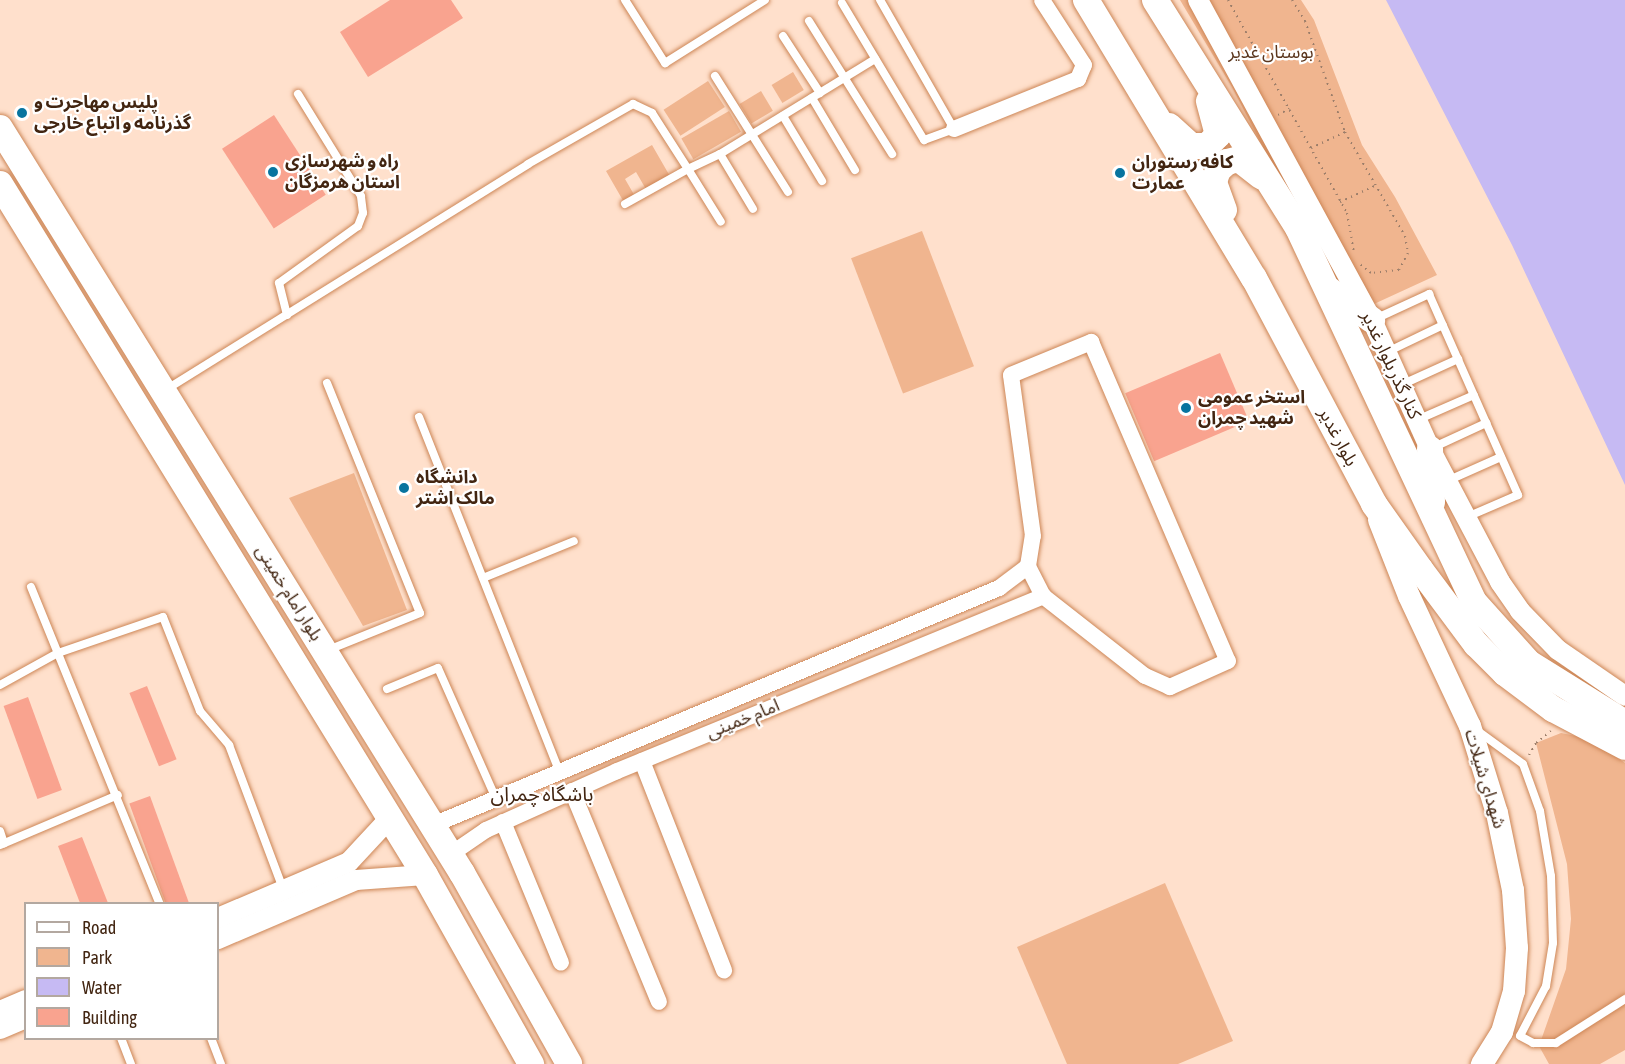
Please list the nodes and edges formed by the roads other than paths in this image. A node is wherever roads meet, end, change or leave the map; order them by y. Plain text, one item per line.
1 (625, 0) edge
2 (765, 0) edge
3 (880, 0) edge
4 (1042, 0) edge
5 (1086, 0) edge
6 (1155, 0) edge
7 (1198, 0) edge
8 (842, 3) dead end
9 (809, 21) dead end
10 (783, 36) dead end
11 (1185, 47) junction
12 (875, 59) junction
13 (715, 76) dead end
14 (845, 78) junction
15 (1136, 82) junction
16 (298, 94) dead end
17 (816, 96) junction
18 (783, 116) junction
19 (0, 128) edge
20 (954, 129) junction
21 (752, 135) junction
22 (720, 154) junction
23 (892, 154) dead end
24 (688, 169) junction
25 (855, 170) dead end
26 (822, 181) dead end
27 (0, 184) edge
28 (788, 192) dead end
29 (625, 204) dead end
30 (753, 209) dead end
31 (721, 222) dead end
32 (1298, 228) junction
33 (1245, 265) junction
34 (1325, 286) junction
35 (287, 315) junction
36 (1372, 320) junction
37 (1443, 325) junction
38 (1386, 352) junction
39 (1458, 359) junction
40 (327, 383) dead end
41 (1401, 385) junction
42 (164, 391) junction
43 (1474, 395) junction
44 (139, 408) junction
45 (418, 417) dead end
46 (1417, 420) junction
47 (1486, 423) junction
48 (1430, 449) junction
49 (1501, 456) junction
50 (1447, 481) junction
51 (1374, 504) junction
52 (1432, 515) junction
53 (1467, 517) junction
54 (574, 541) dead end
55 (1028, 566) junction
56 (483, 578) junction
57 (31, 587) dead end
58 (1043, 596) junction
59 (934, 615) junction
60 (944, 636) junction
61 (856, 647) junction
62 (325, 652) junction
63 (58, 653) junction
64 (866, 668) junction
65 (776, 683) junction
66 (0, 685) edge
67 (387, 689) dead end
68 (1625, 696) edge
69 (785, 702) junction
70 (692, 718) junction
71 (1625, 723) edge
72 (1470, 726) junction
73 (700, 737) junction
74 (1625, 747) edge
75 (614, 752) junction
76 (642, 761) junction
77 (621, 769) junction
78 (561, 773) junction
79 (572, 791) junction
80 (513, 793) junction
81 (118, 795) junction
82 (496, 800) junction
83 (523, 813) junction
84 (389, 819) junction
85 (503, 822) junction
86 (433, 825) junction
87 (0, 831) edge
88 (2, 844) edge
89 (451, 854) junction
90 (425, 875) junction
91 (286, 899) junction
92 (160, 902) edge
93 (219, 918) edge
94 (219, 938) edge
95 (561, 963) dead end
96 (724, 970) dead end
97 (1625, 999) edge
98 (659, 1002) dead end
99 (122, 1040) edge
100 (212, 1040) edge
101 (131, 1064) edge
102 (220, 1064) edge
103 (531, 1064) edge
104 (569, 1064) edge
105 (1482, 1064) edge

1 - 2 lane
3 - 20 lane
4 - 20 street
5 - 15 main road, بلوار غدیر
6 - 11 main road
7 - 36 street, کنار گذر بلوار غدیر
8 - 12 lane
9 - 14 lane
10 - 17 lane
11 - 15 main road
11 - 32 main road
12 - 14 lane
12 - 20 lane
13 - 21 lane
14 - 17 lane
14 - 23 lane
15 - 33 main road, بلوار غدیر
16 - 35 lane
17 - 18 lane
17 - 25 lane
18 - 21 lane
18 - 26 lane
19 - 42 main road, بلوار امام خمینی
21 - 22 lane
21 - 28 lane
22 - 24 lane
22 - 30 lane
24 - 29 lane
24 - 31 lane
24 - 35 lane
27 - 44 main road, بلوار امام خمینی
32 - 33 main road
32 - 34 main road
33 - 51 main road, بلوار غدیر
34 - 36 main road
34 - 52 main road
35 - 42 lane
36 - 37 lane
36 - 38 street, کنار گذر بلوار غدیر
37 - 38 lane
37 - 39 lane
38 - 41 street, کنار گذر بلوار غدیر
39 - 41 lane
39 - 43 lane
40 - 62 lane
41 - 46 street, کنار گذر بلوار غدیر
42 - 44 main road
42 - 62 main road, بلوار امام خمینی
43 - 46 lane
43 - 47 lane
44 - 84 main road, بلوار امام خمینی
45 - 56 lane
46 - 48 street, کنار گذر بلوار غدیر
47 - 48 lane
47 - 49 lane
48 - 50 street, کنار گذر بلوار غدیر
48 - 52 main road
49 - 50 lane
49 - 53 lane
50 - 53 street, کنار گذر بلوار غدیر
51 - 72 main road, شهدای شیلات
51 - 74 main road, بلوار غدیر
52 - 71 main road
53 - 68 street, کنار گذر بلوار غدیر
54 - 56 lane
55 - 58 street
55 - 58 street
55 - 59 street
56 - 78 lane
57 - 63 lane
58 - 60 street, امام خمینی
59 - 60 street
59 - 61 street
60 - 64 street, امام خمینی
61 - 64 street
61 - 65 street
62 - 86 main road, بلوار امام خمینی
63 - 66 lane
63 - 81 lane
63 - 91 lane
64 - 69 street, امام خمینی
65 - 69 street
65 - 70 street
67 - 82 lane
69 - 73 street, امام خمینی
70 - 73 street
70 - 75 street
72 - 97 lane
72 - 105 main road, شهدای شیلات
73 - 76 street, امام خمینی
75 - 77 street
75 - 78 street
76 - 77 street, امام خمینی
76 - 96 street
77 - 79 street, امام خمینی
78 - 80 street
79 - 83 street, امام خمینی
79 - 98 street
80 - 82 street
80 - 83 street
81 - 88 lane
81 - 92 lane
82 - 86 street
83 - 85 street, امام خمینی
84 - 90 main road, بلوار امام خمینی
84 - 91 street
85 - 89 street, امام خمینی
85 - 95 street
86 - 89 main road, بلوار امام خمینی
87 - 88 lane
89 - 104 main road, بلوار امام خمینی
90 - 91 street
90 - 103 main road, بلوار امام خمینی
91 - 93 street
91 - 94 street
99 - 101 lane
100 - 102 lane

